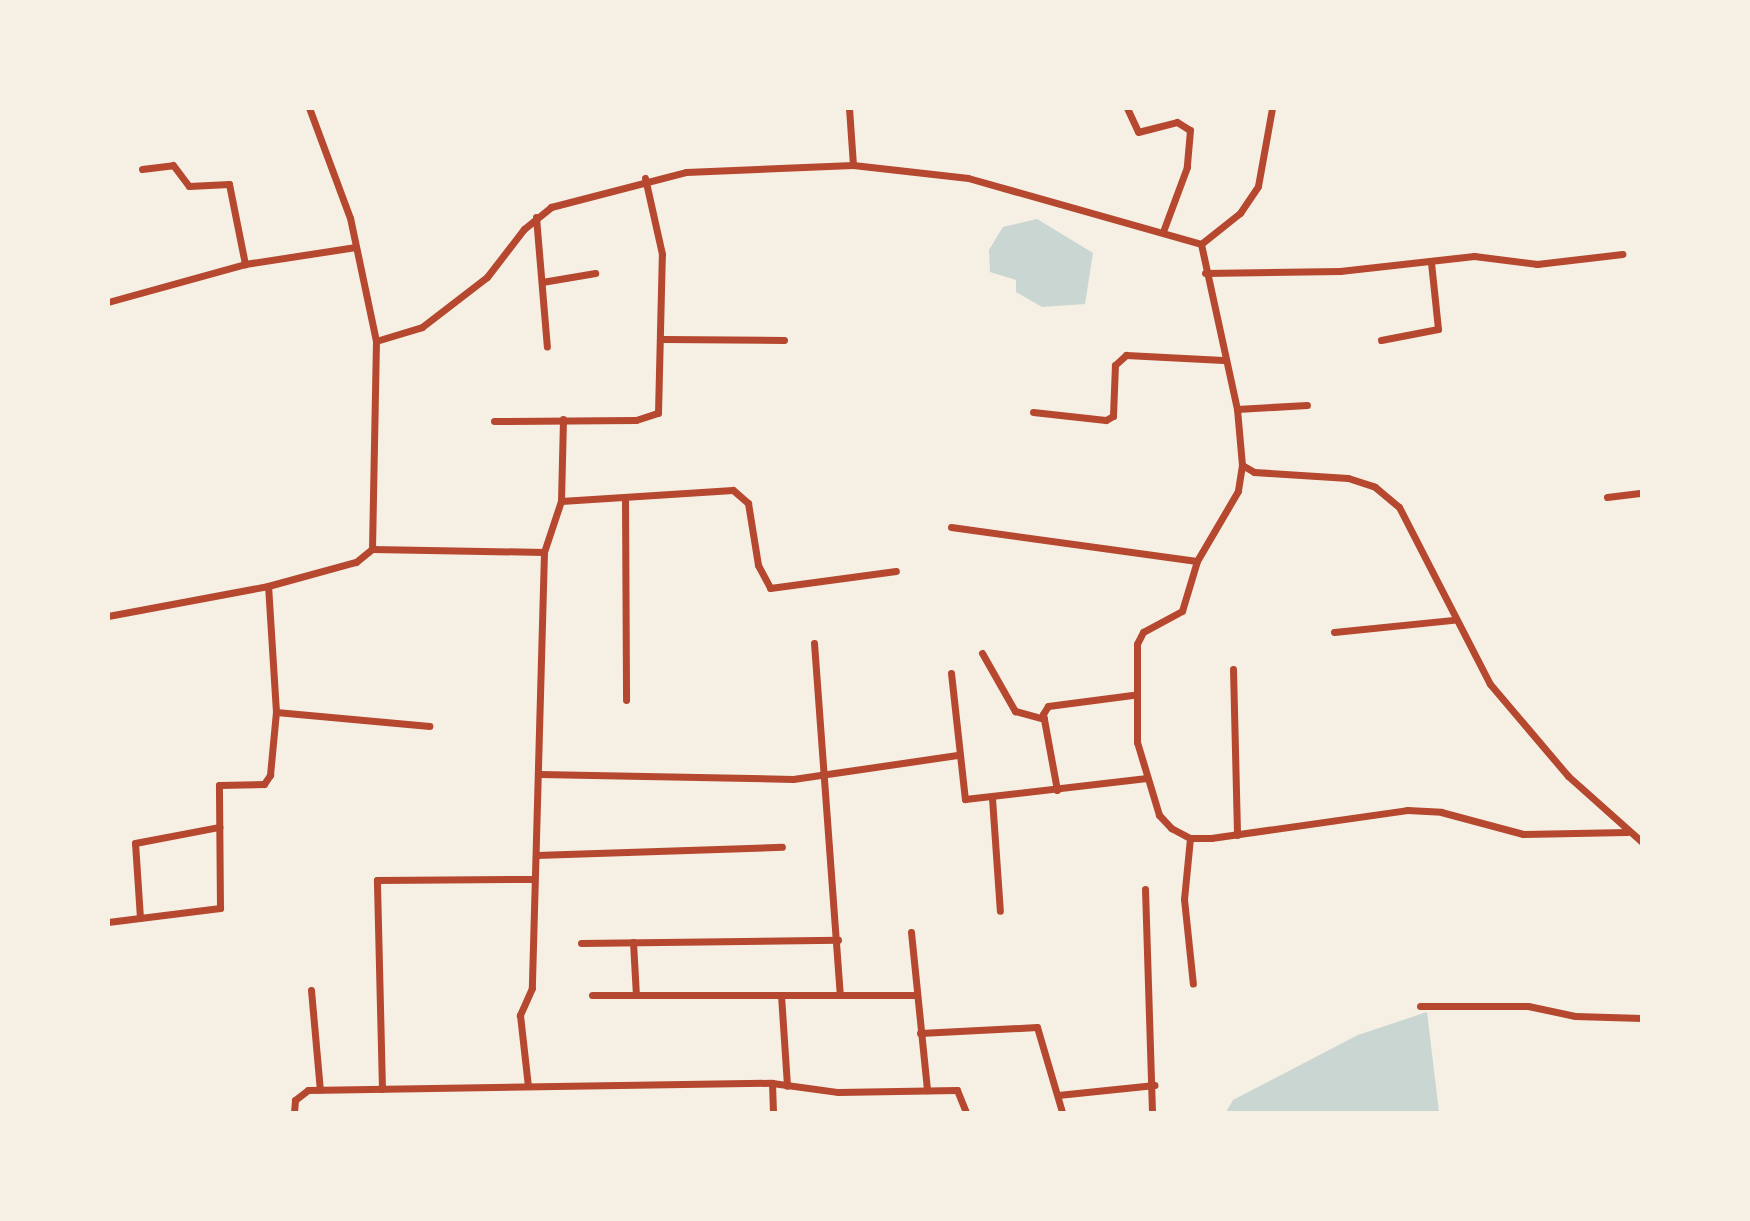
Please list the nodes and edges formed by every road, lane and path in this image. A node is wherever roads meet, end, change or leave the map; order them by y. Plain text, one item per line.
1 (309, 108) edge
2 (849, 108) edge
3 (1127, 108) edge
4 (1272, 108) edge
5 (853, 165) junction
6 (142, 169) dead end
7 (645, 178) junction
8 (536, 217) junction
9 (1164, 229) junction
10 (1201, 244) junction
11 (356, 247) junction
12 (1622, 254) dead end
13 (1432, 262) junction
14 (246, 264) junction
15 (595, 273) dead end
16 (1205, 273) junction
17 (542, 282) junction
18 (108, 302) edge
19 (664, 339) junction
20 (784, 340) dead end
21 (1381, 340) dead end
22 (376, 341) junction
23 (547, 346) dead end
24 (1223, 360) junction
25 (1307, 405) dead end
26 (1237, 409) junction
27 (1033, 412) dead end
28 (563, 419) junction
29 (494, 421) dead end
30 (1242, 465) junction
31 (1642, 493) edge
32 (1607, 497) dead end
33 (625, 498) junction
34 (561, 501) junction
35 (951, 527) dead end
36 (372, 549) junction
37 (544, 552) junction
38 (1197, 561) junction
39 (896, 571) dead end
40 (268, 586) junction
41 (108, 616) edge
42 (1453, 620) junction
43 (1334, 632) dead end
44 (814, 643) dead end
45 (982, 653) dead end
46 (1233, 669) dead end
47 (951, 673) dead end
48 (1132, 695) junction
49 (626, 700) dead end
50 (276, 712) junction
51 (1044, 719) junction
52 (429, 726) dead end
53 (957, 755) junction
54 (829, 773) junction
55 (539, 774) junction
56 (1147, 778) junction
57 (1057, 790) junction
58 (992, 797) junction
59 (219, 827) junction
60 (1627, 832) junction
61 (1237, 835) junction
62 (1190, 838) junction
63 (1642, 842) edge
64 (782, 847) dead end
65 (536, 855) junction
66 (534, 879) junction
67 (1144, 889) dead end
68 (1000, 911) dead end
69 (140, 918) junction
70 (108, 922) edge
71 (911, 932) dead end
72 (838, 940) junction
73 (633, 942) junction
74 (581, 943) dead end
75 (1193, 984) dead end
76 (311, 990) dead end
77 (592, 995) dead end
78 (636, 995) junction
79 (781, 995) junction
80 (840, 995) junction
81 (915, 995) junction
82 (1420, 1006) dead end
83 (1642, 1018) edge
84 (920, 1033) junction
85 (772, 1083) junction
86 (1154, 1085) junction
87 (528, 1086) junction
88 (787, 1086) junction
89 (382, 1089) junction
90 (320, 1090) junction
91 (927, 1090) junction
92 (1058, 1095) junction
93 (294, 1112) edge
94 (774, 1112) edge
95 (967, 1112) edge
96 (1062, 1112) edge
97 (1152, 1112) edge

1 - 11 street
2 - 5 street
3 - 9 street
4 - 10 street
5 - 7 street
5 - 9 street
6 - 14 street
7 - 8 street
7 - 19 street
8 - 17 street
8 - 22 street
9 - 10 street
10 - 16 street
11 - 14 street
11 - 22 street
12 - 13 street
13 - 16 street
13 - 21 street
14 - 18 street
15 - 17 street
16 - 24 street
17 - 23 street
19 - 20 street
19 - 28 street
22 - 36 street
24 - 26 street
24 - 27 street
25 - 26 street
26 - 30 street
28 - 29 street
28 - 34 street
30 - 38 street
30 - 42 street
31 - 32 street
33 - 34 street
33 - 39 street
33 - 49 street
34 - 37 street
35 - 38 street
36 - 37 street
36 - 40 street
37 - 55 street
38 - 48 street
40 - 41 street
40 - 50 street
42 - 43 street
42 - 60 street
44 - 54 street
45 - 51 street
46 - 61 street
47 - 53 street
48 - 51 street
48 - 56 street
50 - 52 street
50 - 59 street
51 - 57 street
53 - 54 street
53 - 58 street
54 - 55 street
54 - 72 street
55 - 65 street
56 - 57 street
56 - 62 street
57 - 58 street
58 - 68 street
59 - 69 street
59 - 69 street
60 - 61 street
60 - 63 street
61 - 62 street
62 - 75 street
64 - 65 street
65 - 66 street
66 - 87 street
66 - 89 street
67 - 86 street
69 - 70 street
71 - 81 street
72 - 73 street
72 - 80 street
73 - 74 street
73 - 78 street
76 - 90 street
77 - 78 street
78 - 79 street
79 - 80 street
79 - 88 street
80 - 81 street
81 - 84 street
82 - 83 street
84 - 91 street
84 - 92 street
85 - 87 street
85 - 88 street
85 - 94 street
86 - 92 street
86 - 97 street
87 - 89 street
88 - 91 street
89 - 90 street
90 - 93 street
91 - 95 street
92 - 96 street

